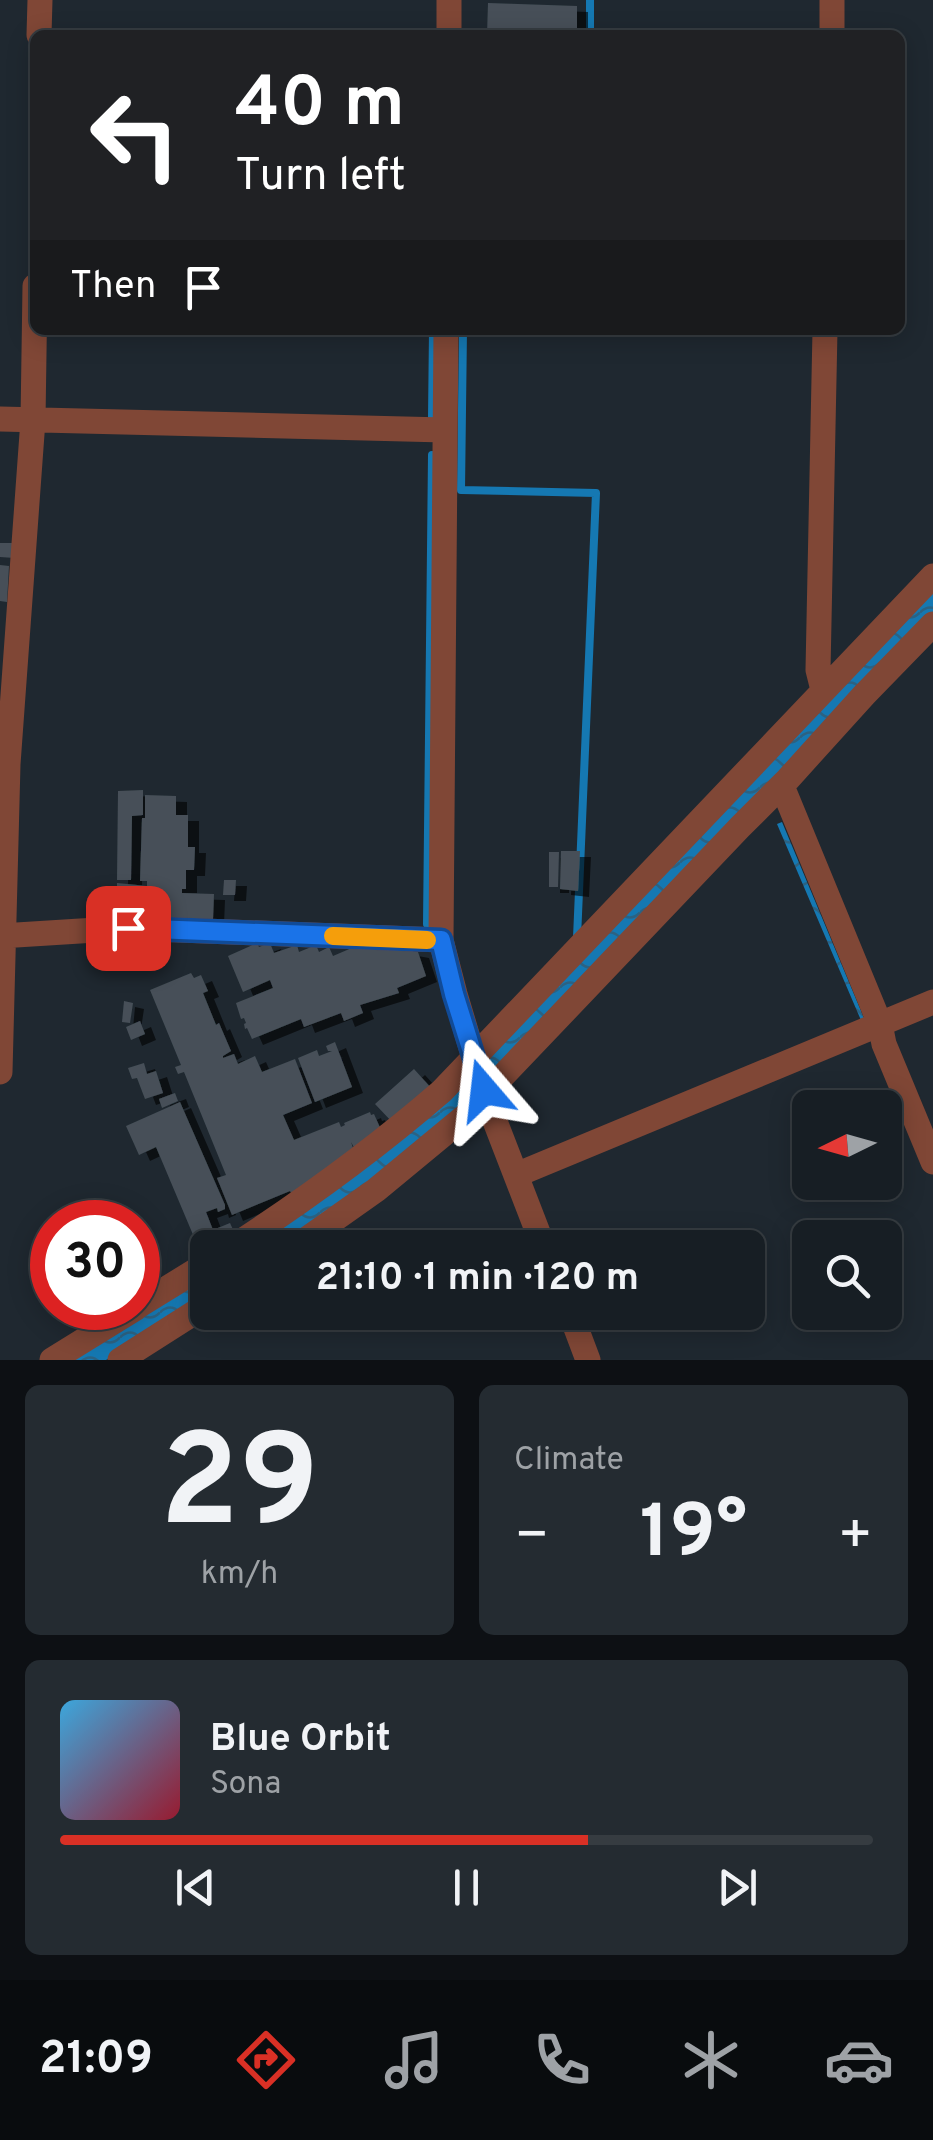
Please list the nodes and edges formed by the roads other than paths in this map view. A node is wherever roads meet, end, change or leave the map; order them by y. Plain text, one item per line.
1 (40, 0) edge
2 (449, 0) edge
3 (832, 0) edge
4 (39, 30) edge
5 (449, 30) edge
6 (832, 30) edge
7 (34, 335) edge
8 (446, 335) edge
9 (825, 335) edge
10 (0, 420) edge
11 (33, 420) junction
12 (445, 430) junction
13 (933, 576) edge
14 (933, 624) edge
15 (823, 690) junction
16 (782, 786) junction
17 (2, 936) edge
18 (441, 940) junction
19 (933, 1002) edge
20 (880, 1024) junction
21 (0, 1072) edge
22 (480, 1077) junction
23 (933, 1162) edge
24 (516, 1175) junction
25 (259, 1230) edge
26 (319, 1230) edge
27 (537, 1230) edge
28 (190, 1274) edge
29 (160, 1292) edge
30 (190, 1315) edge
31 (100, 1330) edge
32 (577, 1330) edge
33 (52, 1360) edge
34 (120, 1360) edge
35 (588, 1360) edge

1 - 4 street
2 - 5 street
3 - 6 street
7 - 11 street
8 - 12 street
9 - 15 street
10 - 11 street
11 - 12 street
11 - 17 street
12 - 18 street
13 - 15 street
14 - 16 street
15 - 22 street
16 - 20 street
16 - 22 street
17 - 18 street
17 - 21 street
18 - 22 street
19 - 20 street
20 - 23 street
20 - 24 street
22 - 24 street
22 - 25 street
22 - 26 street
24 - 27 street
28 - 29 street
30 - 34 street
31 - 33 street
32 - 35 street

